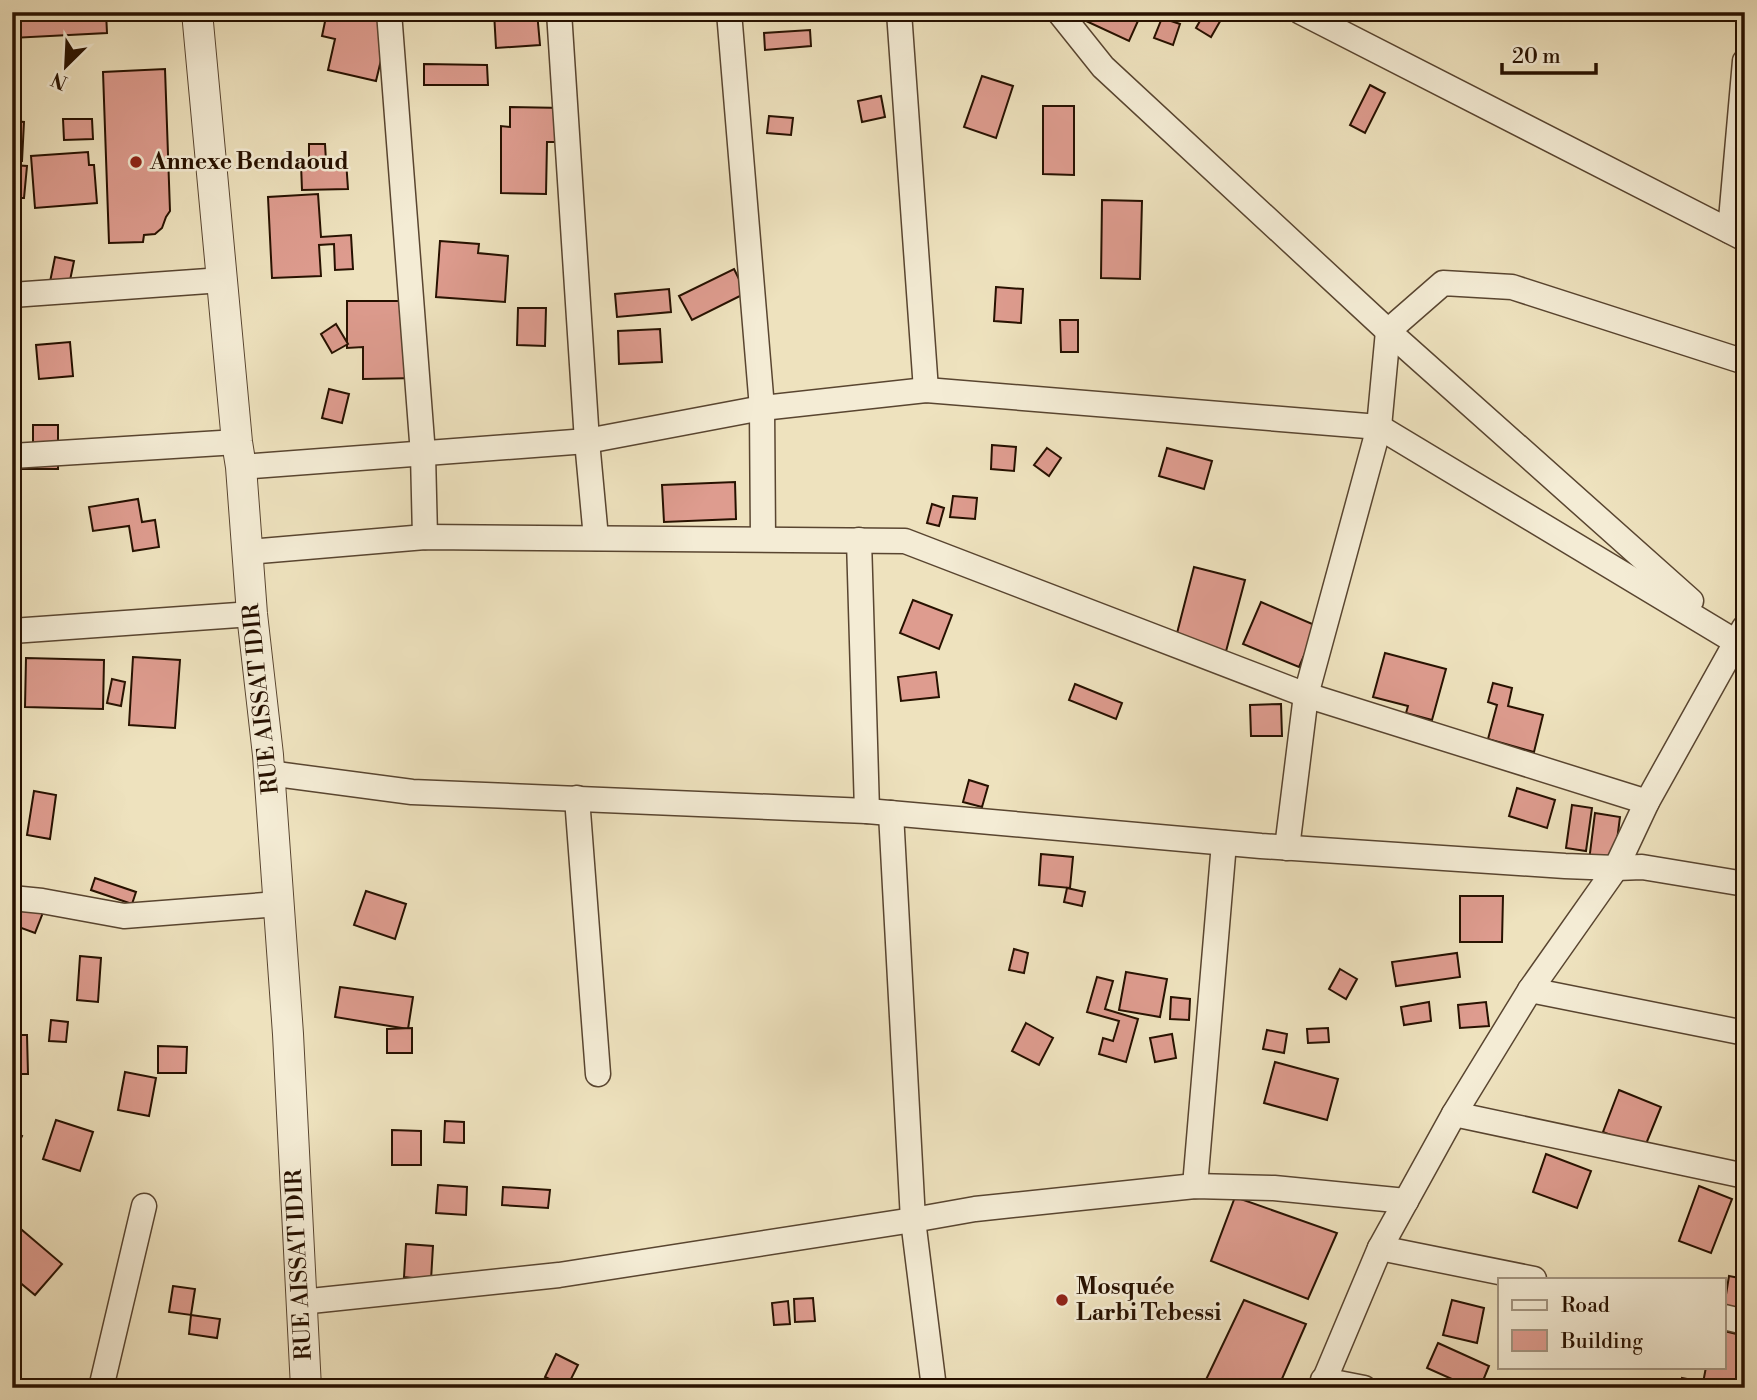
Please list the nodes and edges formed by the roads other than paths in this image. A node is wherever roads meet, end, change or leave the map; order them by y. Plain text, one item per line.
1 (197, 12) edge
2 (389, 12) edge
3 (559, 12) edge
4 (729, 12) edge
5 (899, 12) edge
6 (1059, 12) edge
7 (1301, 12) edge
8 (1745, 61) edge
9 (1737, 235) edge
10 (222, 280) junction
11 (12, 295) edge
12 (1388, 331) junction
13 (1745, 362) edge
14 (926, 390) junction
15 (762, 408) junction
16 (1379, 427) junction
17 (587, 441) junction
18 (423, 454) junction
19 (239, 455) junction
20 (12, 456) edge
21 (425, 537) junction
22 (596, 538) junction
23 (763, 540) junction
24 (859, 540) junction
25 (248, 552) junction
26 (252, 614) junction
27 (12, 631) edge
28 (1742, 640) edge
29 (1306, 695) junction
30 (269, 773) junction
31 (576, 798) junction
32 (1647, 802) junction
33 (879, 812) junction
34 (1224, 843) junction
35 (1287, 848) junction
36 (1616, 868) junction
37 (1745, 884) edge
38 (12, 898) edge
39 (278, 904) junction
40 (1530, 990) junction
41 (1745, 1033) edge
42 (598, 1074) dead end
43 (1454, 1114) junction
44 (1745, 1176) edge
45 (1195, 1186) junction
46 (1406, 1201) junction
47 (144, 1206) dead end
48 (913, 1220) junction
49 (1380, 1248) junction
50 (1529, 1278) edge
51 (301, 1302) junction
52 (1726, 1317) edge
53 (1745, 1322) edge
54 (1322, 1384) edge
55 (101, 1388) edge
56 (306, 1388) edge
57 (934, 1388) edge
58 (1364, 1388) edge

1 - 10 street, RUE AISSAT IDIR
2 - 18 street
3 - 17 street
4 - 15 street
5 - 14 street
6 - 12 street
7 - 9 street
8 - 9 street
10 - 11 street
10 - 19 street, RUE AISSAT IDIR
12 - 13 street
12 - 16 street
12 - 28 street
14 - 15 street
14 - 16 street
15 - 17 street
15 - 23 street
16 - 28 street
16 - 29 street
17 - 18 street
17 - 22 street
18 - 19 street
18 - 21 street
19 - 20 street
19 - 25 street, RUE AISSAT IDIR
21 - 22 street
21 - 25 street
22 - 23 street
23 - 24 street
24 - 29 street
24 - 33 street
25 - 26 street, RUE AISSAT IDIR
26 - 27 street
26 - 30 street, RUE AISSAT IDIR
28 - 32 street
29 - 32 street
29 - 35 street
30 - 31 street
30 - 39 street, RUE AISSAT IDIR
31 - 33 street
31 - 42 street
32 - 36 street
33 - 34 street
33 - 48 street
34 - 35 street
34 - 45 street
35 - 36 street
36 - 37 street
36 - 40 street
38 - 39 street
39 - 51 street, RUE AISSAT IDIR
40 - 41 street
40 - 43 street
43 - 44 street
43 - 46 street
45 - 46 street
45 - 48 street
46 - 49 street
47 - 55 street
48 - 51 street
48 - 57 street
49 - 50 street
49 - 54 street
51 - 56 street, RUE AISSAT IDIR
52 - 53 street
54 - 58 street

